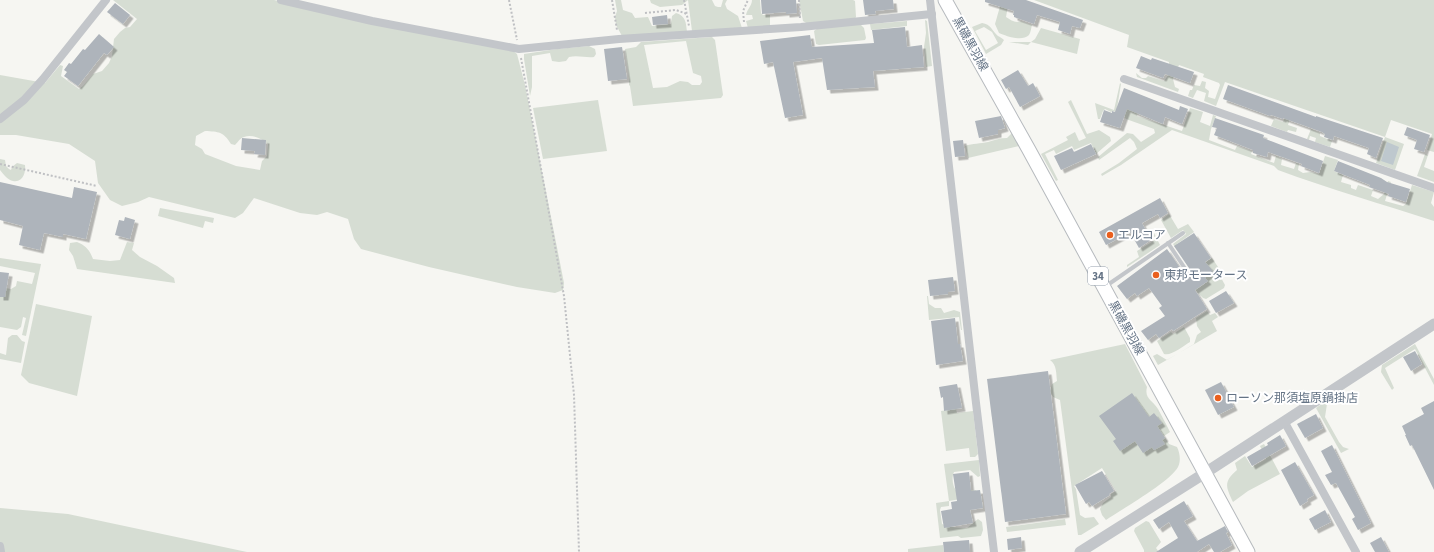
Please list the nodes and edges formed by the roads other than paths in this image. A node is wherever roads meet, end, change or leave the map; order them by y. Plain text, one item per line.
1 (106, 0) edge
2 (281, 0) edge
3 (930, 0) edge
4 (946, 0) edge
5 (932, 14) junction
6 (1124, 79) dead end
7 (0, 119) edge
8 (1434, 188) edge
9 (1183, 233) dead end
10 (1168, 243) junction
11 (1188, 273) dead end
12 (1104, 287) junction
13 (1434, 324) edge
14 (1284, 421) junction
15 (1205, 473) junction
16 (0, 546) edge
17 (1, 552) edge
18 (994, 552) edge
19 (1080, 552) edge
20 (1248, 552) edge
21 (1356, 552) edge

1 - 7 street
2 - 5 street
3 - 5 street
4 - 12 main road, 黒磯黒羽線 / 34
5 - 18 street
6 - 8 street
9 - 10 lane
10 - 11 lane
10 - 12 lane
12 - 15 main road, 黒磯黒羽線 / 34
13 - 14 street
14 - 15 street
14 - 21 street
15 - 19 street
15 - 20 main road, 黒磯黒羽線 / 34
16 - 17 street

